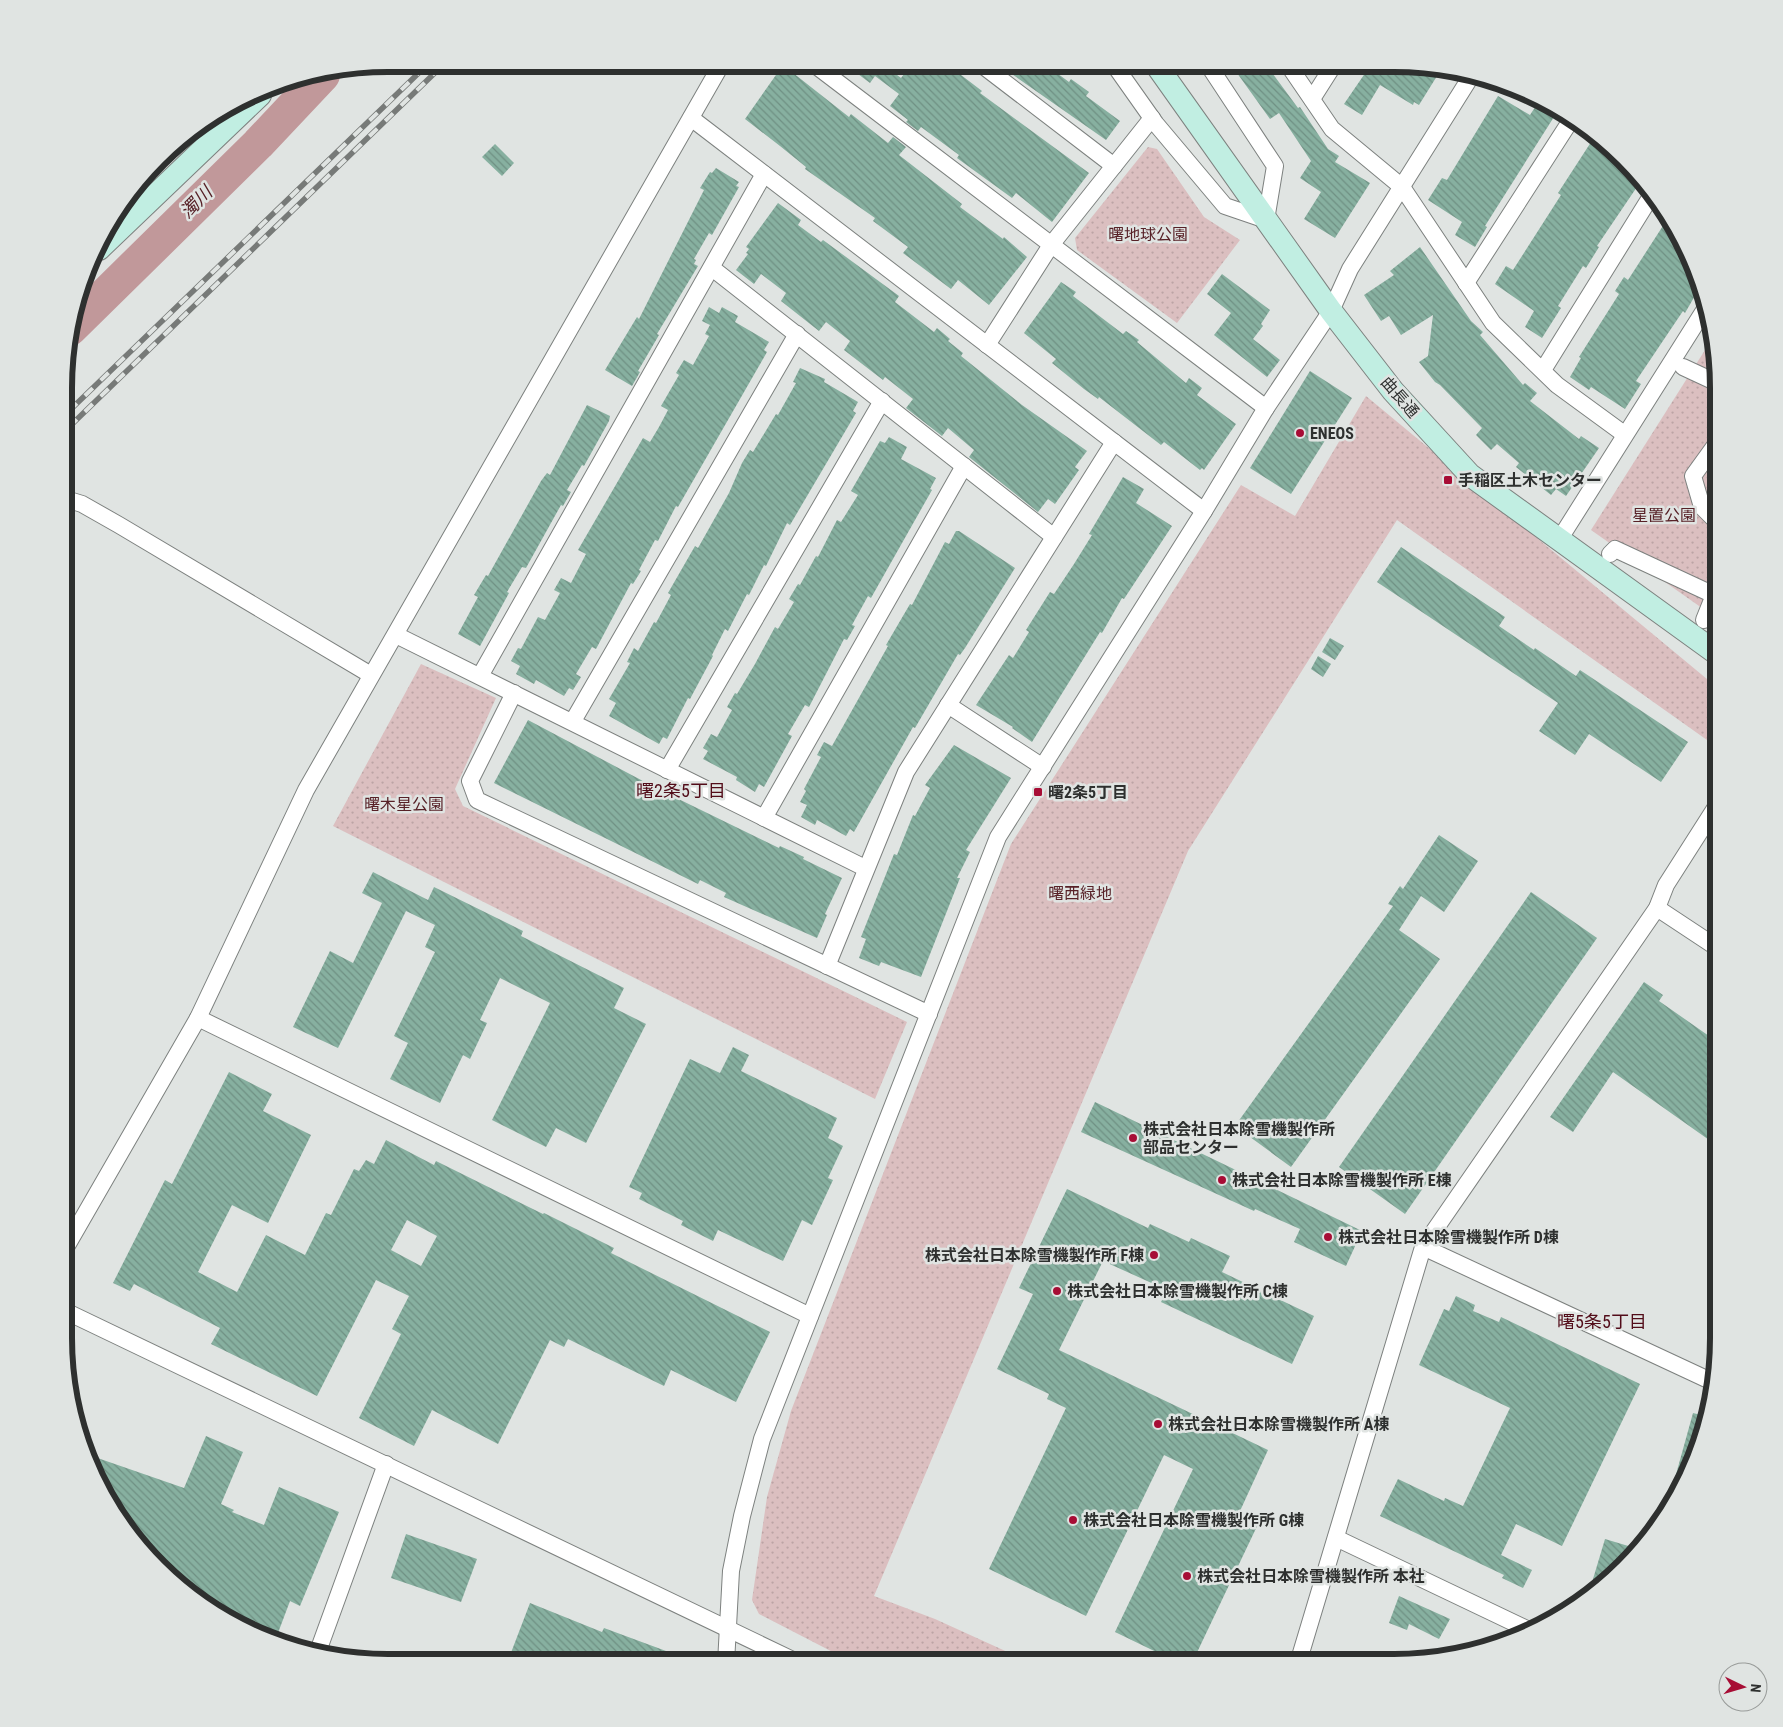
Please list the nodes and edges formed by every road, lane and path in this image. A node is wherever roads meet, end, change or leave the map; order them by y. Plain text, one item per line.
1 (717, 72) edge
2 (829, 72) edge
3 (991, 72) edge
4 (1119, 72) edge
5 (1161, 72) edge
6 (1213, 72) edge
7 (1293, 72) edge
8 (1329, 72) edge
9 (1468, 81) edge
10 (1312, 100) junction
11 (250, 105) edge
12 (691, 118) junction
13 (1152, 118) junction
14 (1568, 125) edge
15 (1114, 166) junction
16 (764, 174) junction
17 (1402, 187) junction
18 (1648, 201) edge
19 (1266, 220) junction
20 (112, 237) edge
21 (1051, 245) junction
22 (712, 268) junction
23 (1466, 284) junction
24 (1331, 311) junction
25 (1701, 314) edge
26 (797, 334) junction
27 (987, 345) junction
28 (1683, 367) dead end
29 (1542, 370) junction
30 (1711, 380) edge
31 (882, 401) junction
32 (1266, 408) junction
33 (1624, 434) junction
34 (1114, 442) junction
35 (1711, 451) edge
36 (964, 466) junction
37 (72, 501) edge
38 (1204, 511) junction
39 (1711, 516) edge
40 (1054, 537) junction
41 (1558, 540) junction
42 (1610, 554) dead end
43 (1711, 593) edge
44 (1711, 605) edge
45 (1704, 620) dead end
46 (396, 635) junction
47 (1711, 649) edge
48 (371, 675) junction
49 (480, 676) junction
50 (514, 693) junction
51 (948, 705) junction
52 (573, 721) junction
53 (1042, 767) junction
54 (667, 770) junction
55 (1711, 815) edge
56 (764, 818) junction
57 (865, 868) junction
58 (1657, 908) junction
59 (1711, 944) edge
60 (827, 966) junction
61 (928, 1014) junction
62 (198, 1018) junction
63 (72, 1237) edge
64 (1424, 1247) junction
65 (72, 1314) edge
66 (810, 1316) junction
67 (1708, 1380) edge
68 (386, 1464) junction
69 (1336, 1538) junction
70 (728, 1627) junction
71 (1522, 1627) edge
72 (320, 1647) edge
73 (726, 1654) edge
74 (781, 1654) edge
75 (1301, 1654) edge

1 - 12 street
2 - 21 street
3 - 15 street
4 - 13 street
5 - 19 street, 曲長通
6 - 19 street
7 - 10 street
8 - 10 street
9 - 17 street
10 - 17 street
11 - 20 street
12 - 16 street
12 - 46 street
13 - 15 street
13 - 19 street
14 - 23 street
15 - 21 street
16 - 22 street
16 - 27 street
17 - 23 street
17 - 24 street
18 - 29 street
19 - 24 street, 曲長通
21 - 27 street
21 - 32 street
22 - 26 street
22 - 49 street
23 - 29 street
24 - 32 street
24 - 41 street, 曲長通
25 - 33 street
26 - 31 street
26 - 52 street
27 - 34 street
28 - 30 street
29 - 33 street
31 - 36 street
31 - 54 street
32 - 38 street
33 - 41 street
34 - 38 street
34 - 40 street
35 - 39 street
36 - 40 street
36 - 56 street
37 - 48 street
38 - 53 street
40 - 51 street
41 - 47 street, 曲長通
42 - 43 street
44 - 45 street
46 - 48 street
46 - 49 street
48 - 62 street
49 - 50 street
50 - 52 street
50 - 60 street
51 - 53 street
51 - 57 street
52 - 54 street
53 - 61 street
54 - 56 street
55 - 58 street
56 - 57 street
57 - 60 street
58 - 59 street
58 - 64 street
60 - 61 street
61 - 66 street
62 - 63 street
62 - 66 street
64 - 67 street
64 - 69 street
65 - 68 street
66 - 70 street
68 - 70 street
68 - 72 street
69 - 71 street
69 - 75 street
70 - 73 street
70 - 74 street

